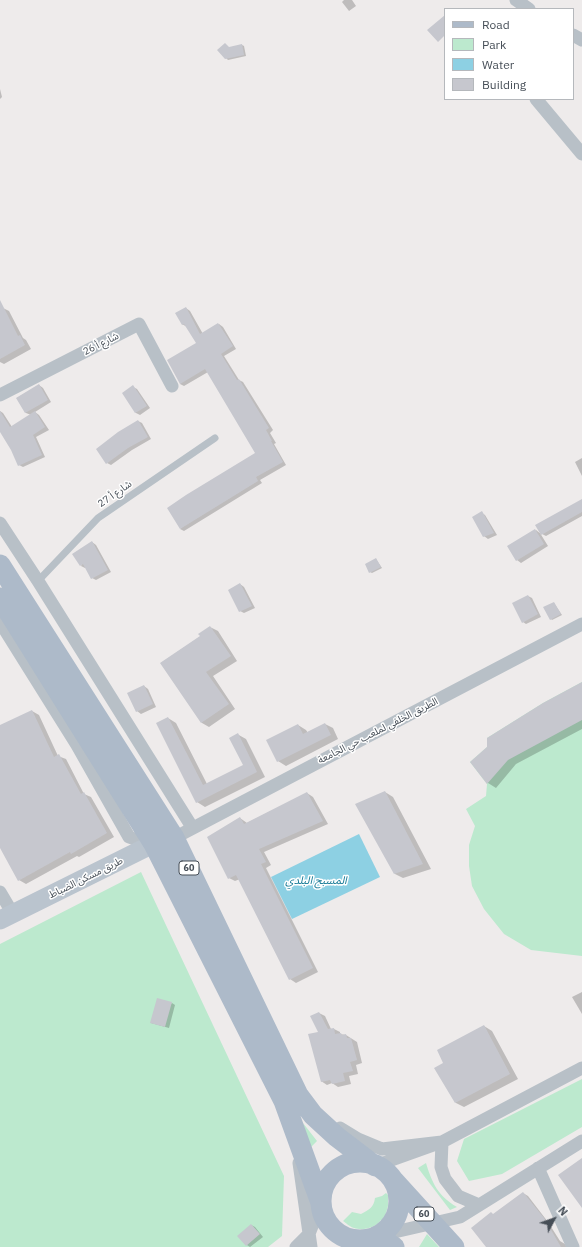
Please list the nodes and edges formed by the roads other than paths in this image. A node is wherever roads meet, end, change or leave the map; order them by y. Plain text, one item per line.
1 (517, 4) edge
2 (527, 8) edge
3 (537, 100) edge
4 (582, 154) edge
5 (172, 386) dead end
6 (0, 395) edge
7 (215, 438) dead end
8 (0, 523) edge
9 (0, 565) edge
10 (38, 581) junction
11 (0, 598) edge
12 (0, 622) edge
13 (582, 624) edge
14 (192, 827) junction
15 (174, 838) junction
16 (153, 845) junction
17 (0, 892) edge
18 (7, 917) edge
19 (582, 1068) edge
20 (308, 1108) junction
21 (296, 1136) junction
22 (582, 1141) edge
23 (442, 1142) junction
24 (375, 1166) junction
25 (538, 1168) junction
26 (393, 1180) junction
27 (321, 1203) junction
28 (479, 1206) junction
29 (460, 1217) junction
30 (433, 1224) junction
31 (309, 1234) junction
32 (381, 1243) edge
33 (454, 1246) edge
34 (296, 1247) edge
35 (311, 1247) edge
36 (573, 1247) edge

1 - 2 street
3 - 4 street
5 - 6 street, شارع أ 26
7 - 10 lane, شارع أ 27
8 - 10 street
9 - 15 main road, 60
10 - 14 street
11 - 16 main road, 60
12 - 16 street
13 - 14 street, الطريق الخلفي لملعب حي الجامعة
14 - 15 street, الطريق الخلفي لملعب حي الجامعة
15 - 16 street, طريق مسكن الضباط
15 - 20 main road, 60
16 - 18 street, طريق مسكن الضباط
16 - 21 main road, 60
17 - 18 street
19 - 23 street
20 - 23 street
20 - 24 main road, 60
21 - 27 main road, 60
21 - 31 street
22 - 25 street
23 - 24 street
23 - 28 street
24 - 26 main road
24 - 27 main road
25 - 28 street
25 - 36 street
26 - 30 main road, 60
26 - 32 main road
27 - 31 street
27 - 32 main road
28 - 29 street
29 - 30 street
29 - 33 street
30 - 32 street
30 - 33 main road, 60
31 - 34 street
31 - 35 street

